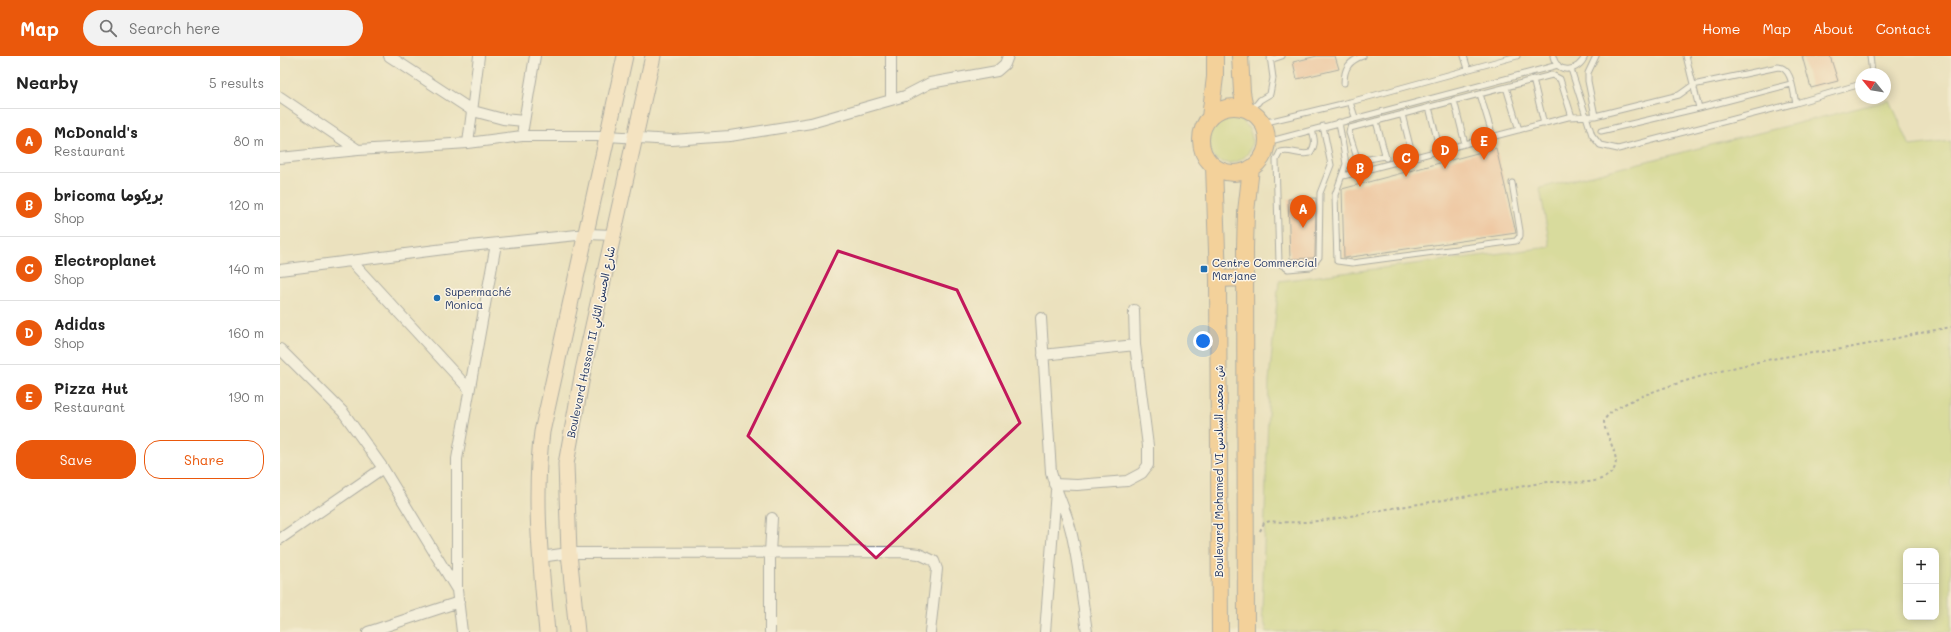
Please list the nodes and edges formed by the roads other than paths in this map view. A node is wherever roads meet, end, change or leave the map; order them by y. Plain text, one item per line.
1 (389, 56) edge
2 (479, 56) edge
3 (535, 56) edge
4 (625, 56) edge
5 (653, 56) edge
6 (891, 56) edge
7 (1008, 56) edge
8 (1215, 56) edge
9 (1240, 56) edge
10 (1282, 56) edge
11 (1363, 56) edge
12 (1464, 56) edge
13 (1517, 56) edge
14 (1554, 56) edge
15 (1585, 56) edge
16 (1596, 56) edge
17 (1686, 56) edge
18 (1870, 56) edge
19 (1270, 58) edge
20 (1558, 65) junction
21 (1871, 68) edge
22 (1468, 69) junction
23 (1571, 69) junction
24 (1533, 79) junction
25 (1344, 83) dead end
26 (1791, 84) junction
27 (1693, 85) junction
28 (1855, 86) edge
29 (1506, 87) junction
30 (1480, 94) junction
31 (280, 97) edge
32 (891, 100) junction
33 (1454, 100) junction
34 (1350, 102) junction
35 (1796, 103) junction
36 (1429, 107) junction
37 (1699, 108) junction
38 (1248, 110) junction
39 (473, 111) junction
40 (1402, 114) junction
41 (1595, 116) junction
42 (1210, 117) junction
43 (1572, 117) junction
44 (1586, 117) junction
45 (1355, 118) junction
46 (524, 121) junction
47 (1376, 121) junction
48 (1338, 122) junction
49 (1263, 123) junction
50 (1544, 124) junction
51 (1323, 126) junction
52 (1312, 130) junction
53 (1519, 130) junction
54 (1601, 130) dead end
55 (522, 136) junction
56 (607, 136) junction
57 (1493, 137) junction
58 (634, 138) junction
59 (1267, 142) junction
60 (468, 143) junction
61 (1465, 144) junction
62 (358, 150) junction
63 (1440, 151) junction
64 (1385, 156) junction
65 (280, 158) edge
66 (1413, 158) junction
67 (1388, 165) junction
68 (1214, 166) junction
69 (1251, 168) junction
70 (1343, 176) junction
71 (1512, 183) dead end
72 (587, 234) junction
73 (614, 235) junction
74 (496, 244) junction
75 (352, 262) junction
76 (280, 270) edge
77 (1246, 278) junction
78 (1218, 279) junction
79 (1134, 310) dead end
80 (1041, 318) dead end
81 (1135, 345) junction
82 (281, 351) edge
83 (1043, 355) junction
84 (469, 389) junction
85 (383, 468) junction
86 (1055, 488) junction
87 (772, 518) dead end
88 (280, 539) edge
89 (569, 553) junction
90 (770, 553) junction
91 (540, 557) junction
92 (457, 590) junction
93 (459, 602) junction
94 (368, 632) edge
95 (462, 632) edge
96 (547, 632) edge
97 (577, 632) edge
98 (770, 632) edge
99 (930, 632) edge
100 (1045, 632) edge
101 (1087, 632) edge
102 (1220, 632) edge
103 (1246, 632) edge

1 - 39 street
2 - 39 street
3 - 46 street
4 - 56 main road
5 - 58 main road, Boulevard Hassan II شارع الحسن الثاني
6 - 32 street
7 - 32 street
8 - 42 main road
9 - 38 main road
10 - 19 lane
11 - 25 lane
12 - 22 lane
13 - 22 lane
14 - 20 lane
15 - 23 lane
16 - 41 lane
17 - 27 lane
18 - 21 lane
19 - 38 lane
20 - 23 lane
20 - 45 lane
22 - 34 lane
23 - 44 lane
24 - 29 lane
24 - 43 lane
24 - 50 lane
26 - 27 lane
26 - 35 lane
26 - 37 lane
27 - 37 lane
27 - 41 lane
28 - 35 lane
29 - 30 lane
29 - 53 lane
30 - 33 lane
30 - 57 lane
31 - 62 street
32 - 58 street
33 - 36 lane
33 - 61 lane
34 - 45 lane
34 - 49 lane
35 - 44 lane
36 - 40 lane
36 - 63 lane
37 - 54 lane
38 - 42 main road
38 - 49 main road
39 - 46 street
39 - 60 street
40 - 47 lane
40 - 66 lane
41 - 44 lane
42 - 68 main road
43 - 44 lane
43 - 50 lane
45 - 48 lane
46 - 55 street
47 - 64 lane
47 - 64 lane
48 - 51 lane
48 - 70 lane
49 - 59 main road
50 - 53 lane
51 - 52 lane
51 - 52 lane
52 - 59 lane
53 - 57 lane
55 - 56 street
55 - 60 street
56 - 58 street
56 - 72 main road
57 - 61 lane
58 - 73 main road, Boulevard Hassan II شارع الحسن الثاني
59 - 69 main road
60 - 62 street
61 - 63 lane
62 - 65 street
63 - 66 lane
64 - 67 lane
66 - 67 lane
67 - 70 lane
68 - 69 main road
68 - 78 main road, Boulevard Mohamed VI ش. محمد السادس
69 - 77 main road
70 - 71 lane
72 - 73 street
72 - 74 street
72 - 91 main road
73 - 89 main road, Boulevard Hassan II شارع الحسن الثاني
74 - 75 street
74 - 84 street
75 - 76 street
75 - 84 street
77 - 78 main road
77 - 103 main road
78 - 102 main road, Boulevard Mohamed VI ش. محمد السادس
79 - 81 street
80 - 83 street
81 - 83 street
81 - 86 street
82 - 85 street
83 - 86 street
84 - 92 street
85 - 88 street
85 - 92 street
86 - 100 street
86 - 101 street
87 - 90 street
89 - 90 street
89 - 91 street
89 - 97 main road, Boulevard Hassan II شارع الحسن الثاني
90 - 98 street
90 - 99 street
91 - 96 main road
92 - 93 street
93 - 94 street
93 - 95 street

